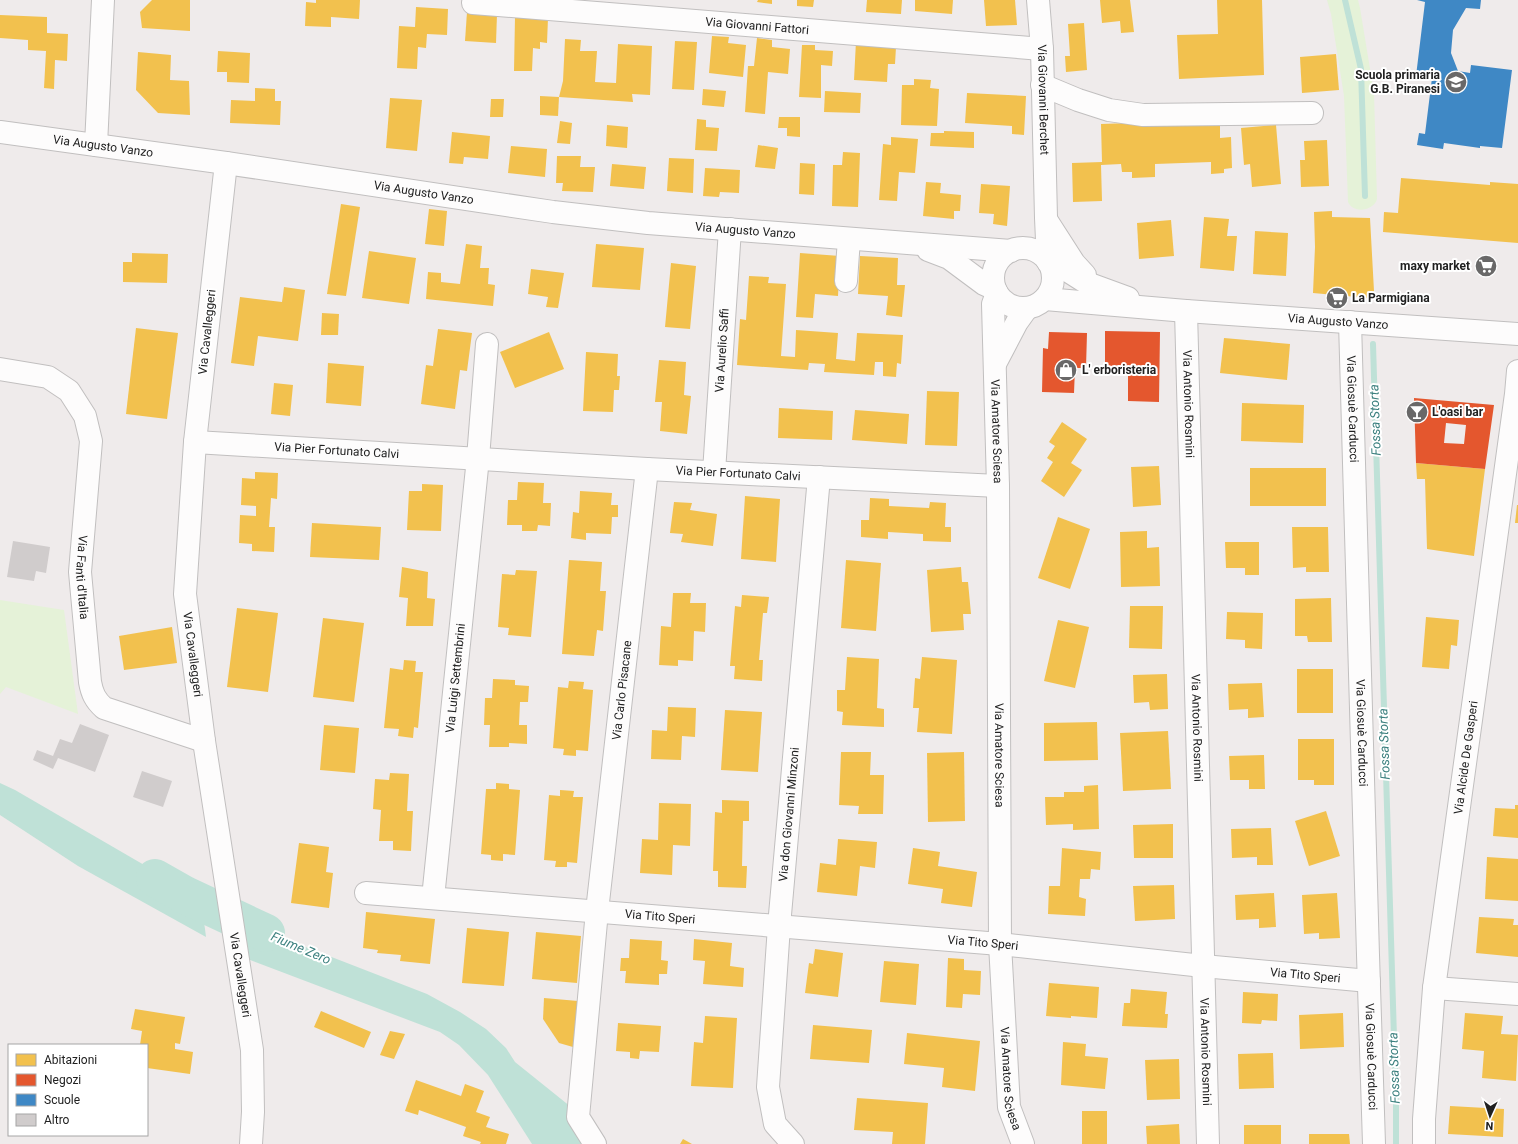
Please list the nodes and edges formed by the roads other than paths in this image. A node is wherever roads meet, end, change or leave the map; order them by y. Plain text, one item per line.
1 (104, 0) edge
2 (1038, 0) edge
3 (473, 3) dead end
4 (1042, 49) junction
5 (1042, 85) junction
6 (1312, 113) dead end
7 (0, 132) edge
8 (96, 146) junction
9 (226, 163) junction
10 (1046, 209) junction
11 (730, 229) junction
12 (849, 239) junction
13 (914, 244) junction
14 (1017, 249) junction
15 (949, 258) junction
16 (1048, 262) junction
17 (846, 281) dead end
18 (1095, 286) junction
19 (996, 291) junction
20 (1036, 304) junction
21 (1159, 309) junction
22 (1186, 311) junction
23 (1350, 322) junction
24 (994, 333) junction
25 (1518, 334) edge
26 (487, 344) dead end
27 (995, 365) junction
28 (0, 369) edge
29 (1518, 371) edge
30 (195, 442) junction
31 (478, 458) junction
32 (647, 469) junction
33 (714, 472) junction
34 (819, 477) junction
35 (998, 486) junction
36 (204, 741) junction
37 (366, 893) dead end
38 (433, 898) junction
39 (597, 911) junction
40 (779, 926) junction
41 (1000, 944) junction
42 (1203, 966) junction
43 (1369, 981) junction
44 (1434, 988) junction
45 (1518, 994) edge
46 (251, 1144) edge
47 (595, 1144) edge
48 (793, 1144) edge
49 (1023, 1144) edge
50 (1208, 1144) edge
51 (1374, 1144) edge
52 (1424, 1144) edge

1 - 8 street
2 - 4 street, Via Giovanni Berchet
3 - 4 street, Via Giovanni Fattori
4 - 5 street, Via Giovanni Berchet
5 - 6 street
5 - 10 street, Via Giovanni Berchet
7 - 8 street, Via Augusto Vanzo
8 - 9 street, Via Augusto Vanzo
9 - 11 street, Via Augusto Vanzo
9 - 30 street, Via Cavalleggeri
10 - 14 street, Via Giovanni Berchet
10 - 16 street, Via Giovanni Berchet
10 - 18 street
11 - 12 street, Via Augusto Vanzo
11 - 33 street, Via Aurelio Saffi
12 - 13 street, Via Augusto Vanzo
12 - 17 street
13 - 14 street, Via Augusto Vanzo
13 - 15 street, Via Augusto Vanzo
14 - 16 street, Via Augusto Vanzo
14 - 19 street
15 - 19 street, Via Augusto Vanzo
15 - 24 street
16 - 18 street, Via Augusto Vanzo
16 - 20 street
18 - 21 street, Via Augusto Vanzo
19 - 20 street, Via Augusto Vanzo
19 - 24 street, Via Amatore Sciesa
20 - 21 street, Via Augusto Vanzo
20 - 27 street, Via Amatore Sciesa
21 - 22 street, Via Augusto Vanzo
22 - 23 street, Via Augusto Vanzo
22 - 42 street, Via Antonio Rosmini
23 - 25 street, Via Augusto Vanzo
23 - 43 street, Via Giosuè Carducci
24 - 27 street, Via Amatore Sciesa
26 - 31 street
27 - 35 street, Via Amatore Sciesa
28 - 36 street, Via Fanti d'Italia
29 - 44 street, Via Alcide De Gasperi
30 - 31 street, Via Pier Fortunato Calvi
30 - 36 street, Via Cavalleggeri
31 - 32 street, Via Pier Fortunato Calvi
31 - 38 street, Via Luigi Settembrini
32 - 33 street, Via Pier Fortunato Calvi
32 - 39 street, Via Carlo Pisacane
33 - 34 street, Via Pier Fortunato Calvi
34 - 35 street, Via Pier Fortunato Calvi
34 - 40 street, Via don Giovanni Minzoni
35 - 41 street, Via Amatore Sciesa
36 - 46 street, Via Cavalleggeri
37 - 38 street, Via Tito Speri
38 - 39 street, Via Tito Speri
39 - 40 street, Via Tito Speri
39 - 47 street
40 - 41 street, Via Tito Speri
40 - 48 street, Via don Giovanni Minzoni
41 - 42 street, Via Tito Speri
41 - 49 street, Via Amatore Sciesa
42 - 43 street, Via Tito Speri
42 - 50 street, Via Antonio Rosmini
43 - 51 street, Via Giosuè Carducci
44 - 45 street
44 - 52 street, Via Alcide De Gasperi

